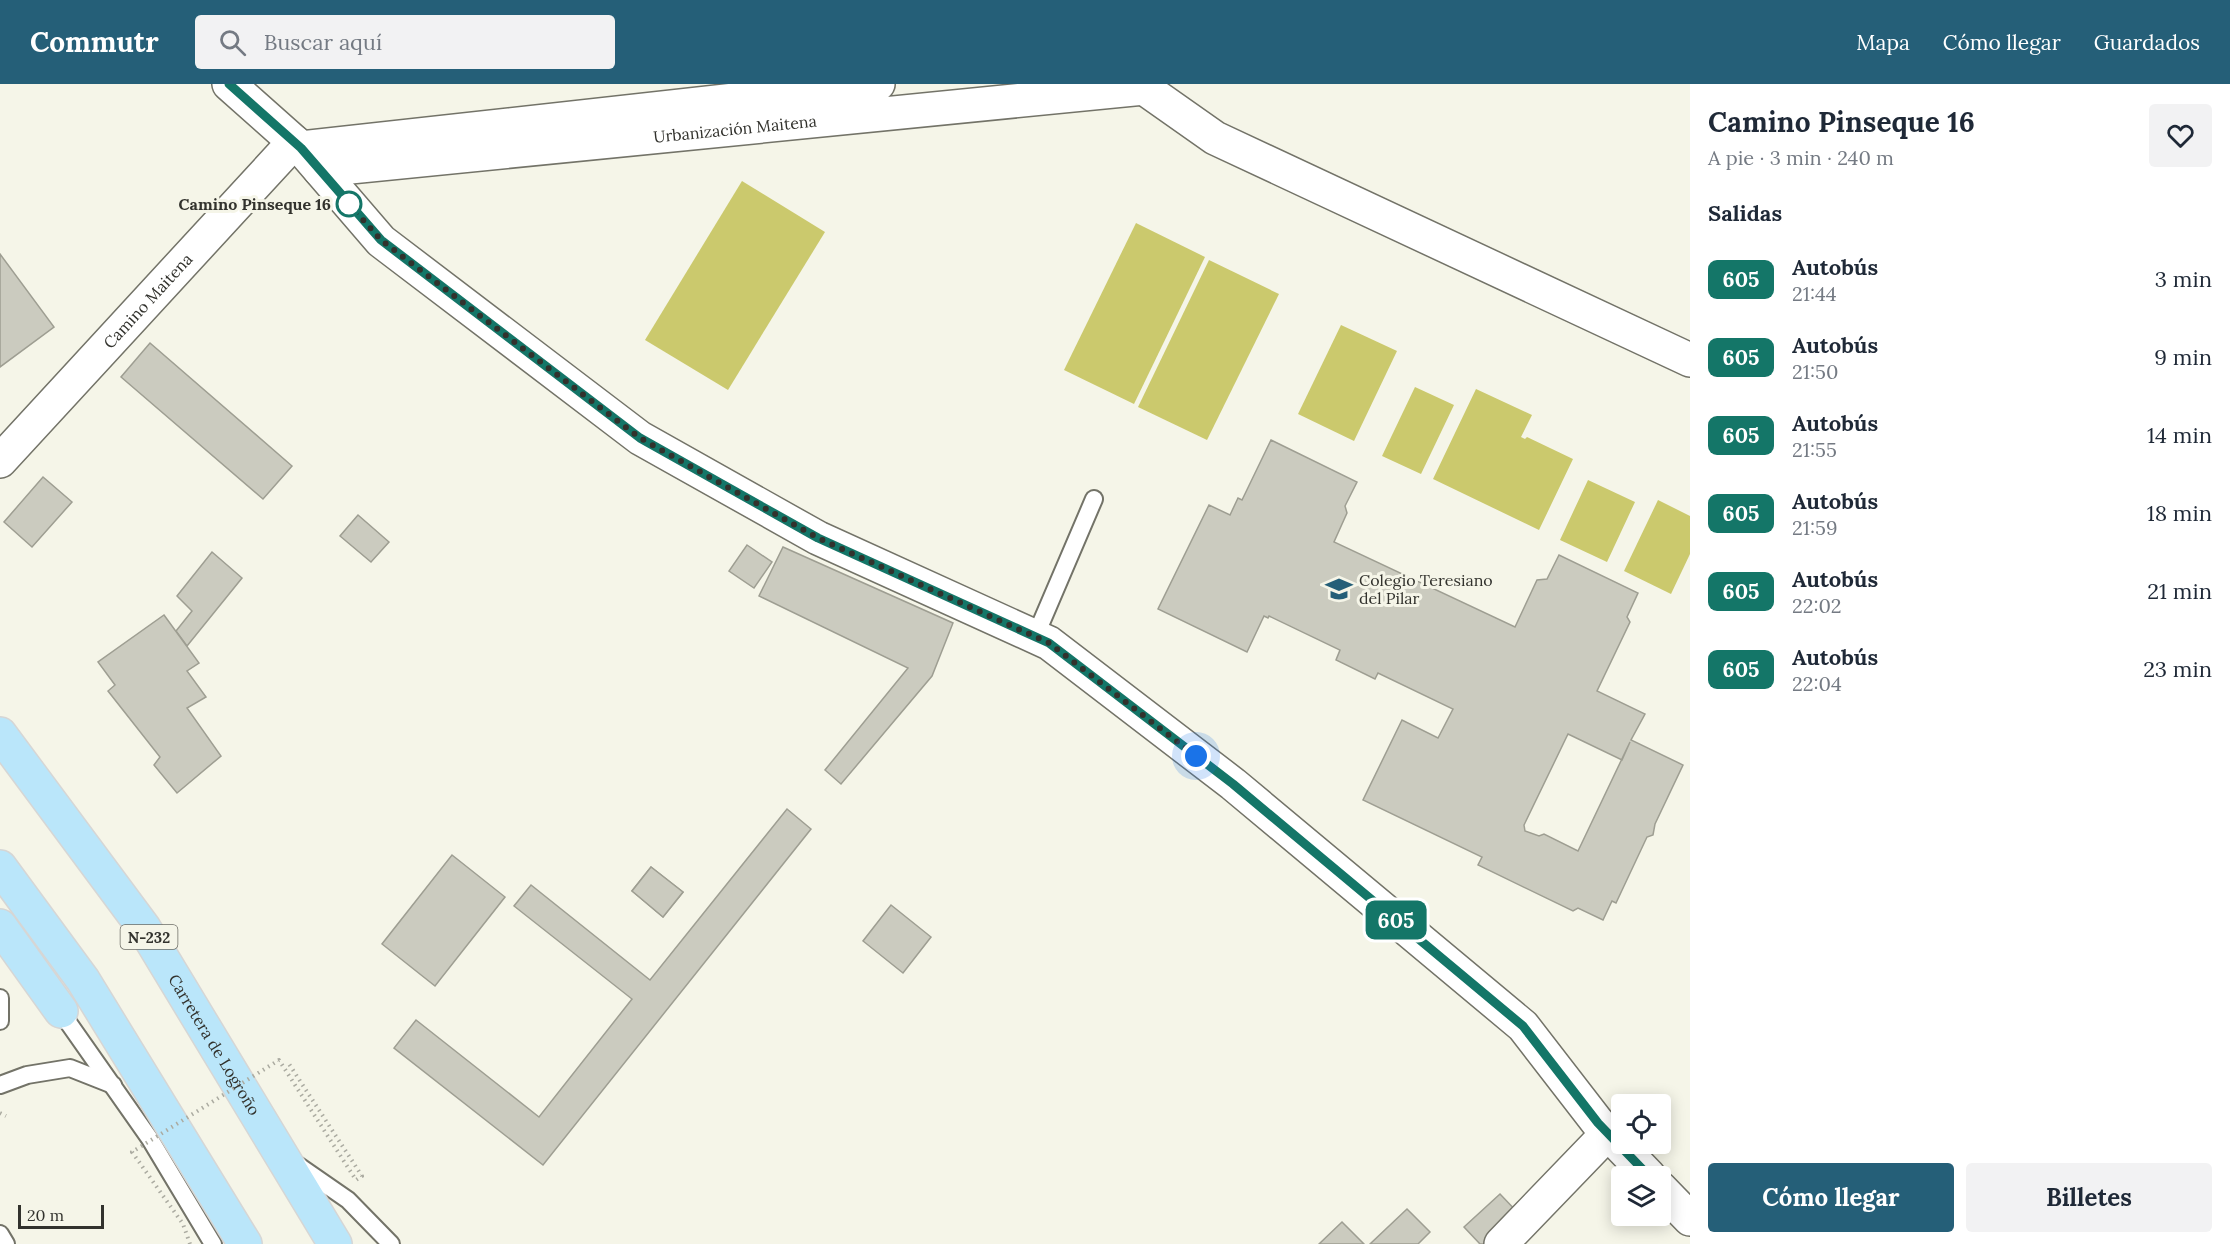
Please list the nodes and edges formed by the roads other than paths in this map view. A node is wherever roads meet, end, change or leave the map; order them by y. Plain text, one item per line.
1 (229, 84) edge
2 (878, 84) edge
3 (1145, 86) edge
4 (305, 153) junction
5 (1690, 360) edge
6 (0, 461) edge
7 (1094, 499) dead end
8 (1035, 637) junction
9 (0, 734) edge
10 (0, 867) edge
11 (0, 926) edge
12 (0, 942) edge
13 (0, 998) edge
14 (61, 1011) junction
15 (0, 1021) edge
16 (0, 1085) edge
17 (113, 1085) junction
18 (1608, 1133) junction
19 (279, 1152) junction
20 (1639, 1166) edge
21 (1671, 1199) edge
22 (1690, 1219) edge
23 (0, 1234) edge
24 (6, 1244) edge
25 (213, 1244) edge
26 (245, 1244) edge
27 (335, 1244) edge
28 (391, 1244) edge
29 (1501, 1244) edge

1 - 4 street
2 - 4 street
3 - 4 street, Urbanización Maitena
3 - 5 street
4 - 6 street, Camino Maitena
4 - 8 street
7 - 8 lane
8 - 18 street
9 - 19 highway, Carretera de Logroño / N-232
10 - 26 highway
11 - 14 highway
12 - 14 lane
13 - 15 lane
14 - 17 lane
16 - 17 lane
17 - 25 lane
18 - 20 street
18 - 29 street
19 - 27 highway, Carretera de Logroño / N-232
19 - 28 lane
21 - 22 street
23 - 24 lane

